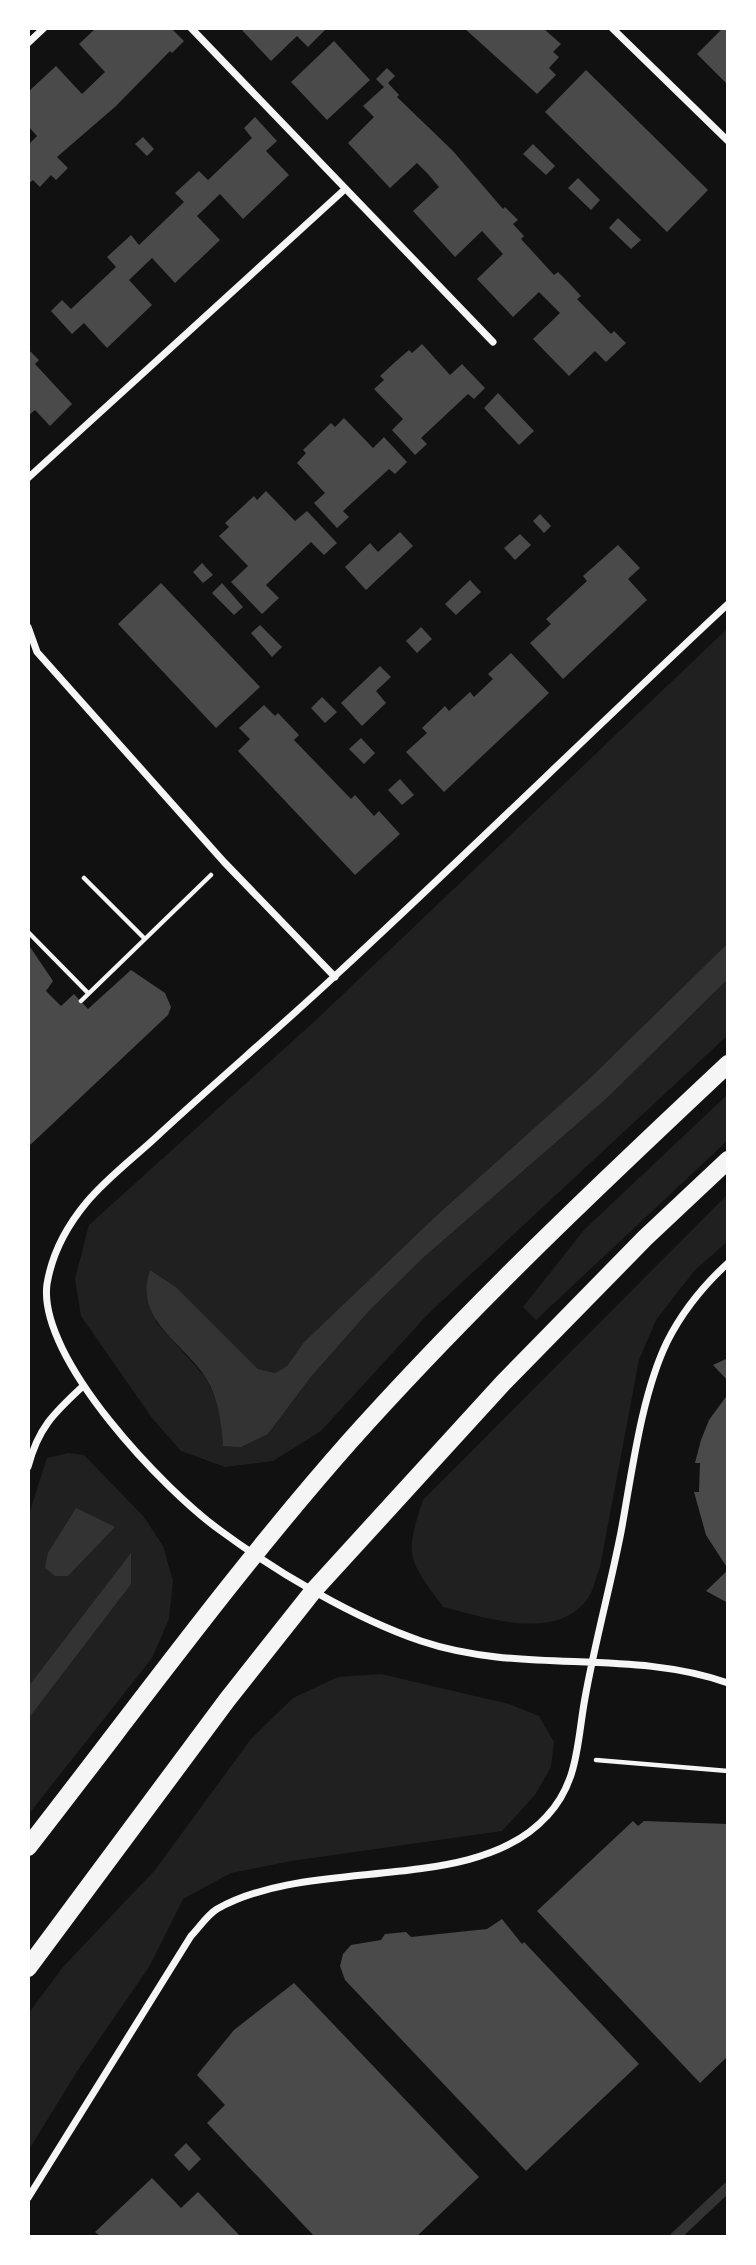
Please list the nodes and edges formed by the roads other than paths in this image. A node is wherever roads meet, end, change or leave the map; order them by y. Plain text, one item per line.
1 (44, 28) edge
2 (191, 28) edge
3 (612, 28) edge
4 (28, 43) edge
5 (728, 141) edge
6 (344, 190) junction
7 (494, 342) dead end
8 (28, 478) edge
9 (728, 604) edge
10 (28, 627) edge
11 (335, 977) junction
12 (728, 1064) edge
13 (728, 1160) edge
14 (728, 1263) edge
15 (82, 1387) junction
16 (28, 1467) edge
17 (255, 1554) junction
18 (314, 1590) junction
19 (593, 1661) junction
20 (728, 1684) edge
21 (28, 1847) edge
22 (28, 1968) edge
23 (28, 2198) edge

1 - 4 street
2 - 6 street
3 - 5 street
6 - 7 street
6 - 8 street
9 - 11 street
10 - 11 street
11 - 15 street
12 - 17 main road
13 - 18 main road
14 - 19 street
15 - 16 street
15 - 17 street
17 - 18 street
17 - 21 main road
18 - 19 street
18 - 22 main road
19 - 20 street
19 - 23 street

